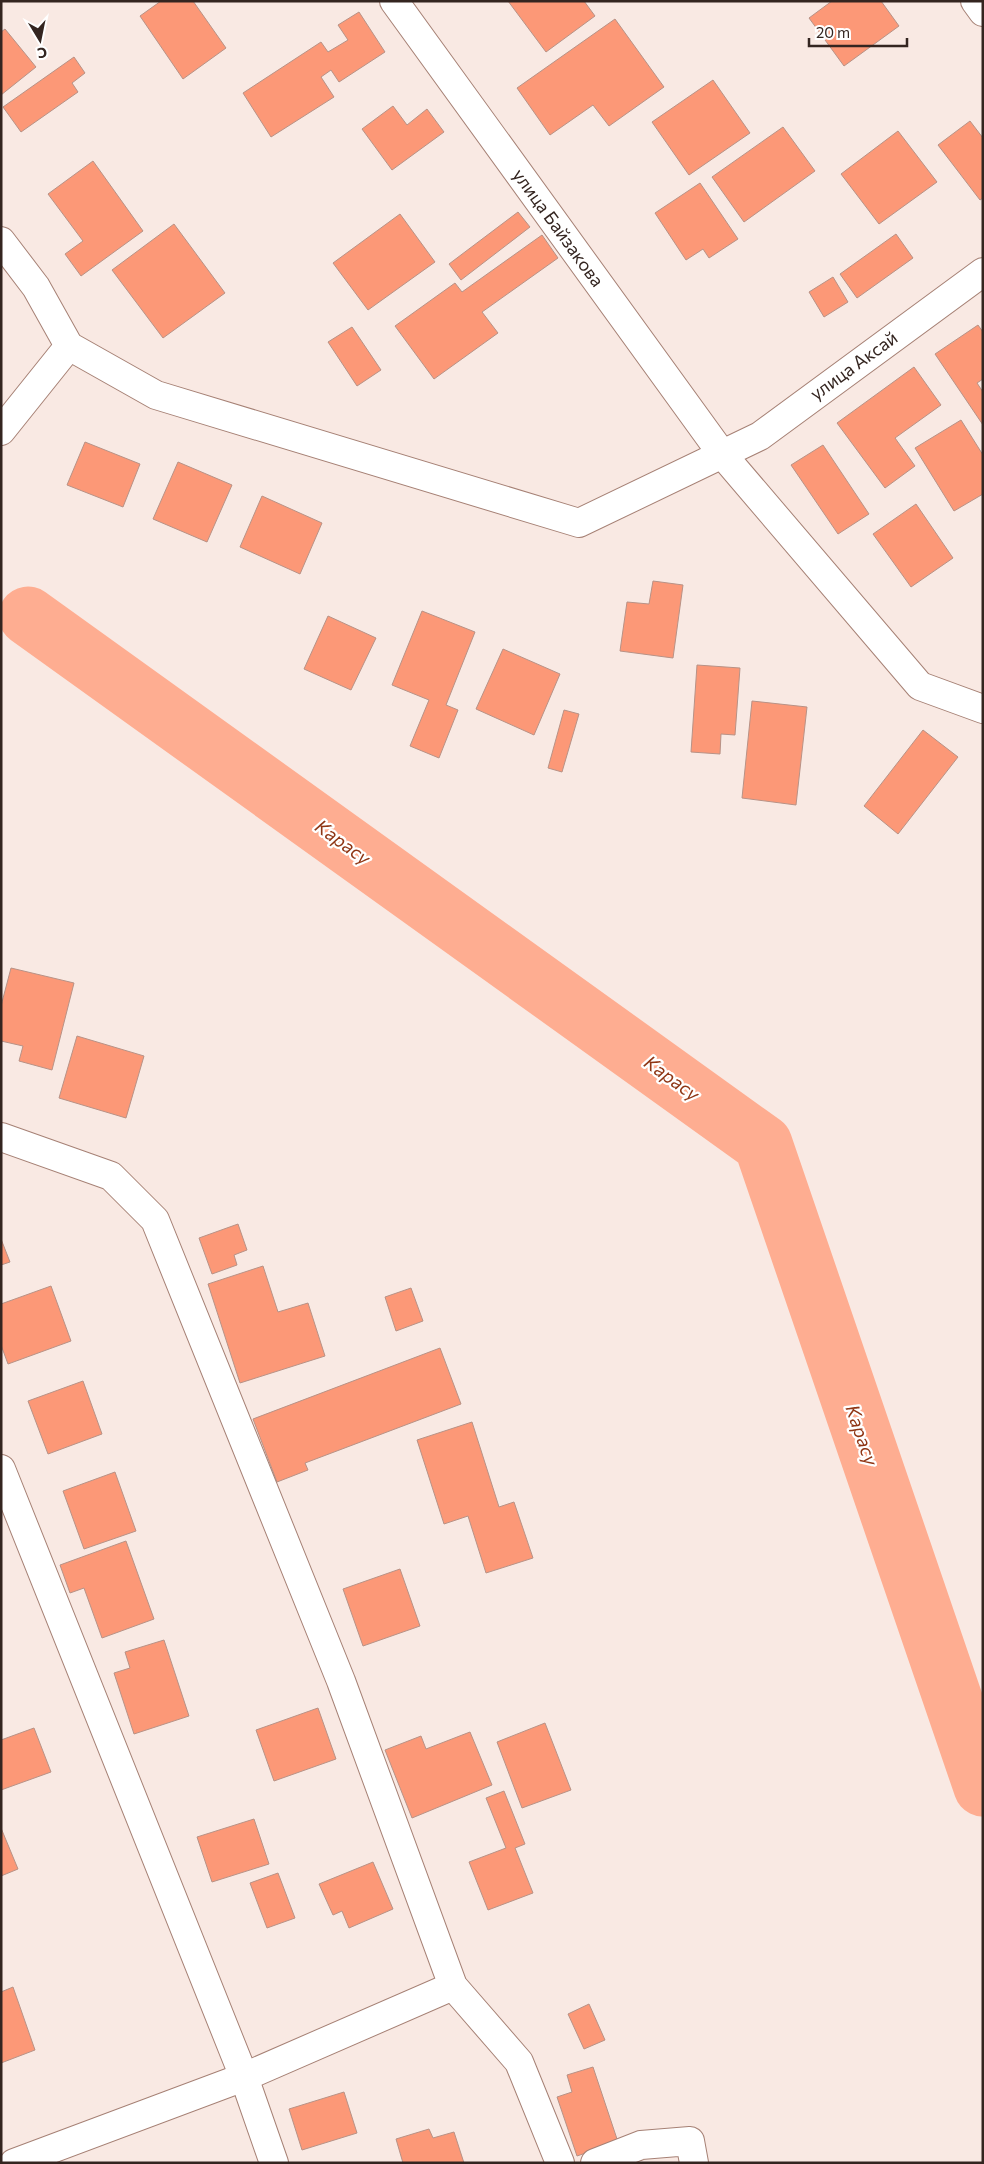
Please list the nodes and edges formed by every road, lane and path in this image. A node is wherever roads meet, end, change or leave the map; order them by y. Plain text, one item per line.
1 (394, 1) edge
2 (975, 1) edge
3 (983, 12) edge
4 (1, 241) edge
5 (983, 272) edge
6 (69, 346) junction
7 (1, 432) edge
8 (722, 454) junction
9 (983, 708) edge
10 (1, 1136) edge
11 (1, 1469) edge
12 (453, 1986) junction
13 (244, 2078) junction
14 (14, 2163) edge
15 (274, 2163) edge
16 (560, 2163) edge
17 (595, 2163) edge
18 (694, 2163) edge

1 - 8 street, улица Байзакова
2 - 3 street
4 - 6 street
5 - 8 street, улица Аксай
6 - 7 street
6 - 8 street, улица Аксай
8 - 9 street, улица Байзакова
10 - 12 street
11 - 13 street
12 - 13 street
12 - 16 street
13 - 14 street
13 - 15 street
17 - 18 street

